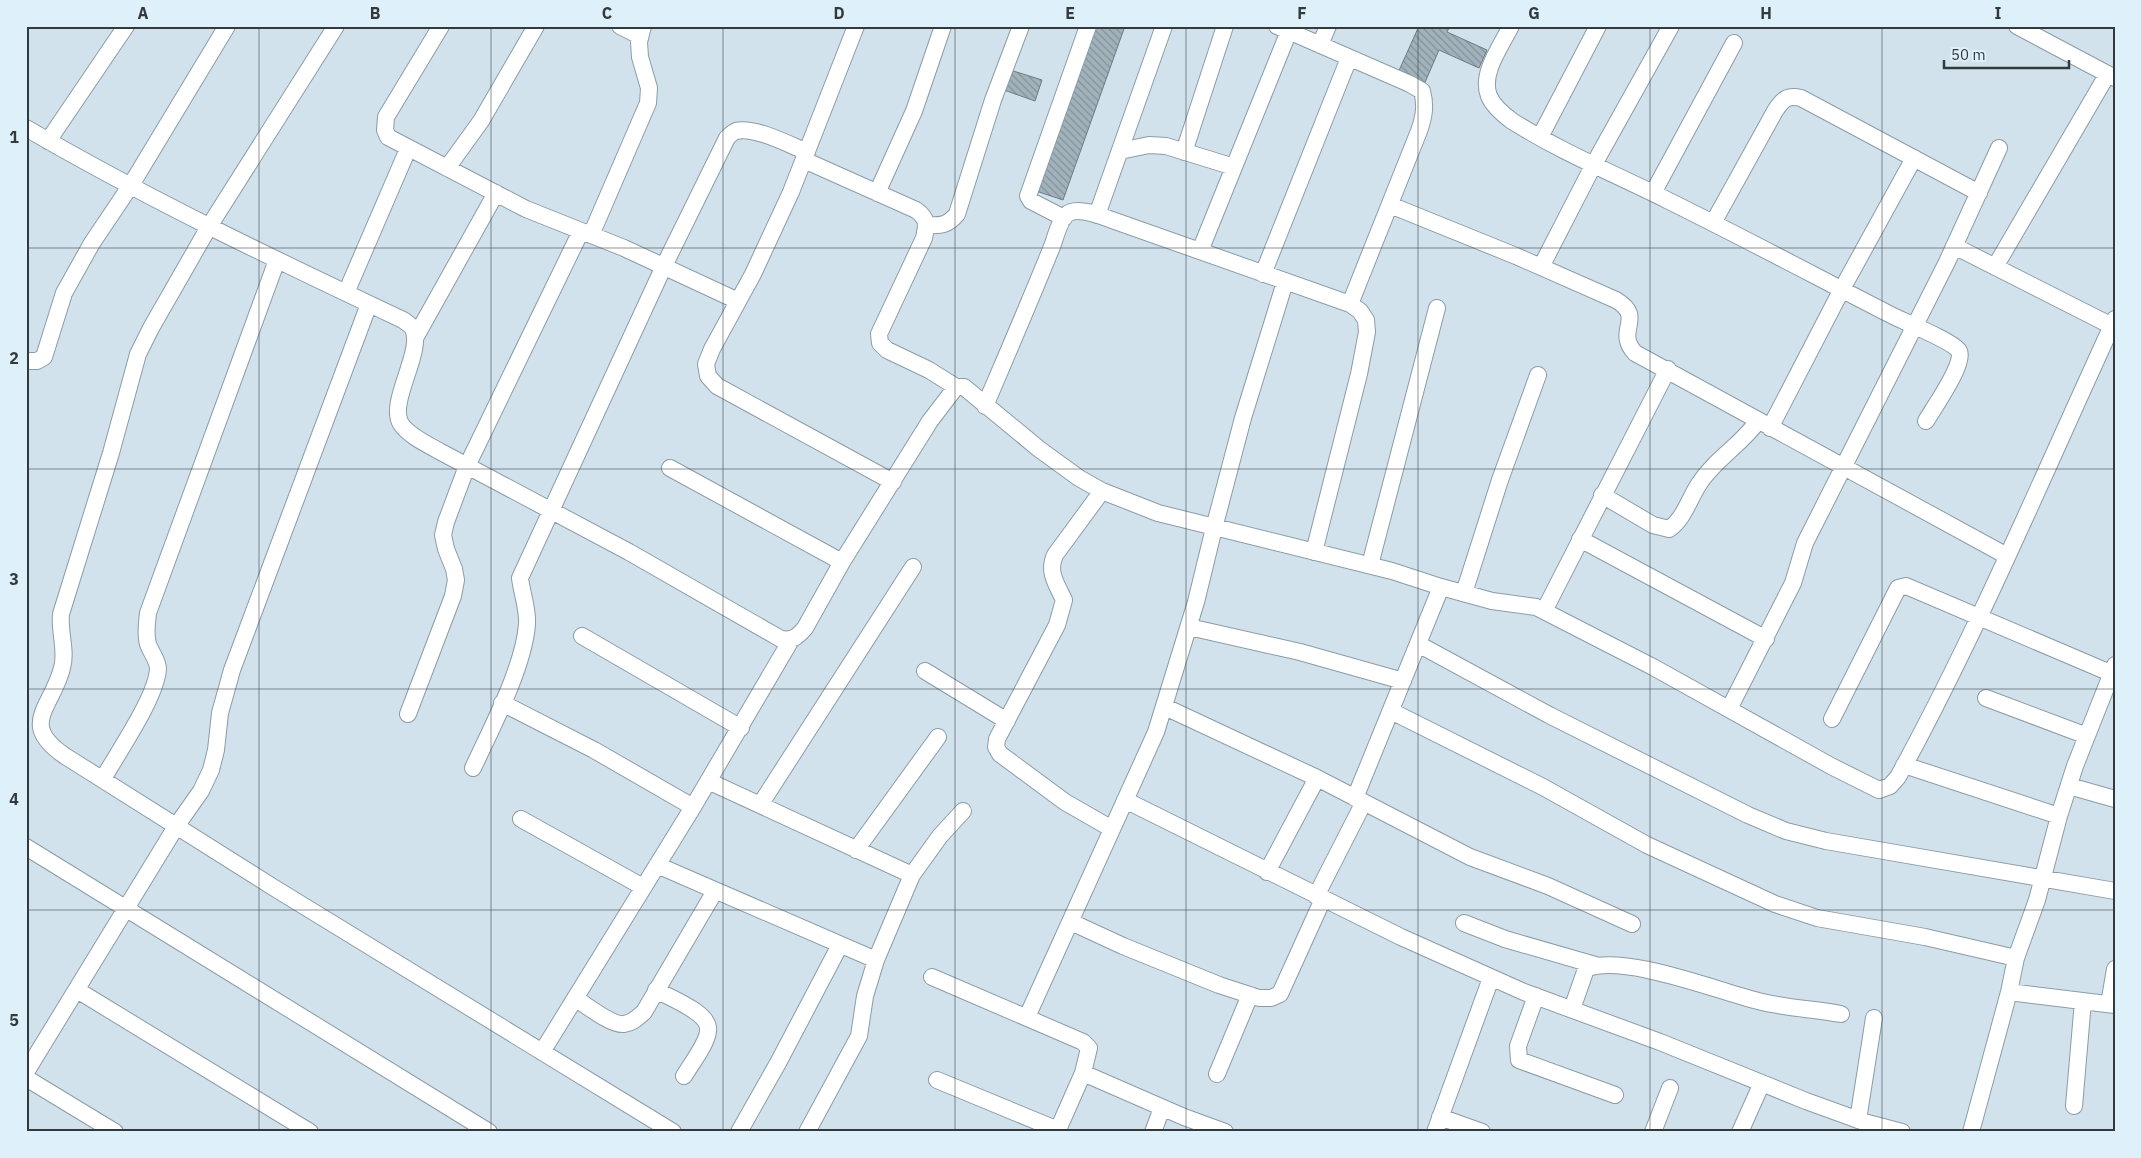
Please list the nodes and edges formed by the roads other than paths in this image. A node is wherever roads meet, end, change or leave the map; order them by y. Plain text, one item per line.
1 (126, 26) edge
2 (227, 26) edge
3 (336, 26) edge
4 (441, 26) edge
5 (536, 26) edge
6 (620, 26) edge
7 (856, 26) edge
8 (943, 26) edge
9 (1021, 26) edge
10 (1088, 26) edge
11 (1164, 26) edge
12 (1225, 26) edge
13 (1328, 26) edge
14 (1511, 26) edge
15 (1598, 26) edge
16 (1671, 26) edge
17 (2017, 26) edge
18 (1283, 29) edge
19 (641, 31) edge
20 (1734, 44) dead end
21 (1320, 45) junction
22 (1349, 58) junction
23 (2111, 76) edge
24 (26, 128) edge
25 (1540, 136) junction
26 (48, 141) junction
27 (2000, 148) dead end
28 (408, 149) junction
29 (1120, 151) junction
30 (1184, 152) junction
31 (806, 156) junction
32 (1914, 158) junction
33 (1594, 164) junction
34 (1234, 167) junction
35 (447, 168) junction
36 (131, 185) junction
37 (877, 192) junction
38 (496, 193) junction
39 (1653, 193) junction
40 (1979, 193) junction
41 (1390, 205) junction
42 (1097, 215) junction
43 (1064, 218) junction
44 (1713, 223) junction
45 (210, 225) junction
46 (927, 225) junction
47 (586, 233) junction
48 (1954, 246) junction
49 (1200, 251) junction
50 (277, 260) junction
51 (664, 266) junction
52 (1541, 267) junction
53 (1995, 267) junction
54 (1263, 274) junction
55 (1285, 282) junction
56 (1842, 290) junction
57 (346, 293) junction
58 (738, 301) junction
59 (369, 304) junction
60 (1350, 304) junction
61 (1437, 308) dead end
62 (2113, 323) edge
63 (1914, 327) junction
64 (415, 338) junction
65 (26, 360) edge
66 (1668, 369) junction
67 (1538, 375) dead end
68 (956, 386) junction
69 (985, 406) junction
70 (1926, 421) dead end
71 (1764, 424) junction
72 (467, 466) junction
73 (670, 468) dead end
74 (1844, 468) junction
75 (893, 482) junction
76 (1102, 490) junction
77 (1602, 495) junction
78 (551, 511) junction
79 (1214, 528) junction
80 (1580, 539) junction
81 (1314, 552) junction
82 (2007, 556) junction
83 (842, 562) junction
84 (1370, 565) junction
85 (913, 567) dead end
86 (1441, 587) junction
87 (1464, 593) junction
88 (1544, 611) junction
89 (1978, 618) junction
90 (1189, 627) junction
91 (582, 636) dead end
92 (1766, 639) junction
93 (791, 640) junction
94 (1418, 644) junction
95 (926, 671) dead end
96 (2114, 671) edge
97 (1403, 681) junction
98 (1986, 698) dead end
99 (502, 704) junction
100 (1165, 707) junction
101 (1729, 709) junction
102 (1391, 711) junction
103 (408, 714) dead end
104 (1832, 718) dead end
105 (1007, 721) junction
106 (741, 728) junction
107 (2087, 736) junction
108 (938, 737) dead end
109 (1904, 765) junction
110 (473, 768) dead end
111 (1317, 778) junction
112 (103, 779) junction
113 (708, 781) junction
114 (2068, 786) junction
115 (2115, 799) edge
116 (1124, 800) junction
117 (1360, 800) junction
118 (760, 805) junction
119 (693, 807) junction
120 (963, 811) dead end
121 (2059, 816) junction
122 (521, 819) dead end
123 (177, 825) junction
124 (1112, 829) junction
125 (26, 847) edge
126 (856, 850) junction
127 (657, 865) junction
128 (1267, 872) junction
129 (912, 876) junction
130 (2043, 877) junction
131 (643, 888) junction
132 (715, 891) junction
133 (2115, 891) edge
134 (1320, 898) junction
135 (126, 909) junction
136 (1070, 922) junction
137 (1464, 923) dead end
138 (1632, 924) dead end
139 (840, 945) junction
140 (2016, 958) junction
141 (876, 960) junction
142 (1596, 965) junction
143 (2115, 969) edge
144 (932, 976) dead end
145 (1491, 978) junction
146 (77, 990) junction
147 (656, 990) junction
148 (2009, 992) junction
149 (1250, 995) junction
150 (1536, 996) junction
151 (575, 998) junction
152 (2083, 1001) junction
153 (2112, 1004) edge
154 (1572, 1009) junction
155 (1841, 1014) dead end
156 (1027, 1017) junction
157 (1874, 1018) dead end
158 (542, 1052) junction
159 (26, 1072) edge
160 (1083, 1072) junction
161 (1216, 1074) dead end
162 (684, 1076) dead end
163 (26, 1078) edge
164 (937, 1080) dead end
165 (1762, 1083) junction
166 (1670, 1088) dead end
167 (1615, 1095) dead end
168 (2074, 1106) dead end
169 (1162, 1108) junction
170 (1438, 1124) edge
171 (1861, 1124) edge
172 (1057, 1131) edge
173 (115, 1132) edge
174 (310, 1132) edge
175 (489, 1132) edge
176 (673, 1132) edge
177 (739, 1132) edge
178 (807, 1132) edge
179 (1153, 1132) edge
180 (1225, 1132) edge
181 (1482, 1132) edge
182 (1653, 1132) edge
183 (1740, 1132) edge
184 (1902, 1132) edge
185 (1971, 1132) edge

1 - 26 street
2 - 36 street
3 - 45 street
4 - 28 street
5 - 35 street
6 - 19 street
7 - 31 street
8 - 37 street
9 - 46 street
10 - 43 street
11 - 29 street
12 - 30 street
13 - 21 street
14 - 25 street
15 - 25 street
16 - 33 street
17 - 23 street
18 - 21 street
18 - 34 street
19 - 47 street
20 - 39 street
21 - 22 street
22 - 41 street
22 - 54 street
23 - 53 street
24 - 26 street
25 - 33 street
26 - 36 street
27 - 40 street
28 - 35 street
28 - 57 street
29 - 30 street
29 - 42 street
30 - 34 street
31 - 37 street
31 - 51 street
31 - 58 street
32 - 40 street
32 - 44 street
32 - 56 street
33 - 39 street
33 - 52 street
34 - 49 street
35 - 38 street
36 - 45 street
36 - 65 street
37 - 46 street
38 - 47 street
38 - 64 street
39 - 44 street
40 - 48 street
41 - 52 street
41 - 60 street
42 - 43 street
42 - 49 street
43 - 69 street
44 - 56 street
45 - 50 street
45 - 112 street
46 - 68 street
47 - 51 street
47 - 72 street
48 - 53 street
48 - 63 street
49 - 54 street
50 - 57 street
50 - 112 street
51 - 58 street
51 - 78 street
52 - 66 street
53 - 62 street
54 - 55 street
55 - 60 street
55 - 79 street
56 - 63 street
56 - 71 street
57 - 59 street
58 - 75 street
59 - 64 street
59 - 123 street
60 - 81 street
61 - 84 street
62 - 82 street
63 - 70 street
63 - 74 street
64 - 72 street
66 - 71 street
66 - 77 street
67 - 87 street
68 - 69 street
68 - 75 street
69 - 76 street
71 - 74 street
71 - 77 street
72 - 78 street
72 - 103 street
73 - 83 street
74 - 82 street
74 - 92 street
75 - 83 street
76 - 79 street
76 - 105 street
77 - 80 street
78 - 93 street
78 - 99 street
79 - 81 street
79 - 90 street
80 - 88 street
80 - 92 street
81 - 84 street
82 - 89 street
83 - 93 street
84 - 86 street
85 - 118 street
86 - 87 street
86 - 94 street
87 - 88 street
88 - 101 street
89 - 96 street
89 - 104 street
89 - 109 street
90 - 97 street
90 - 100 street
91 - 106 street
92 - 101 street
93 - 106 street
94 - 97 street
94 - 130 street
95 - 105 street
96 - 107 street
97 - 102 street
98 - 107 street
99 - 110 street
99 - 119 street
100 - 111 street
100 - 116 street
101 - 109 street
102 - 117 street
102 - 140 street
105 - 124 street
106 - 113 street
107 - 114 street
108 - 126 street
109 - 121 street
111 - 117 street
111 - 128 street
112 - 123 street
113 - 118 street
113 - 119 street
114 - 115 street
114 - 121 street
116 - 124 street
116 - 128 street
117 - 134 street
117 - 138 street
118 - 126 street
119 - 127 street
120 - 129 street
121 - 130 street
122 - 131 street
123 - 135 street
123 - 158 street
124 - 136 street
125 - 135 street
126 - 129 street
127 - 131 street
127 - 132 street
128 - 134 street
129 - 141 street
130 - 133 street
130 - 140 street
131 - 151 street
132 - 139 street
132 - 147 street
134 - 145 street
134 - 149 street
135 - 146 street
135 - 175 street
136 - 149 street
136 - 156 street
137 - 142 street
139 - 141 street
139 - 177 street
140 - 148 street
141 - 178 street
142 - 154 street
142 - 155 street
143 - 153 street
144 - 156 street
145 - 150 street
145 - 170 street
146 - 159 street
146 - 174 street
147 - 151 street
147 - 162 street
148 - 152 street
148 - 185 street
149 - 161 street
150 - 154 street
150 - 167 street
151 - 158 street
152 - 153 street
152 - 168 street
154 - 165 street
156 - 160 street
157 - 171 street
158 - 176 street
160 - 169 street
160 - 172 street
163 - 173 street
164 - 172 street
165 - 171 street
165 - 183 street
166 - 182 street
169 - 179 street
169 - 180 street
170 - 181 street
171 - 184 street

